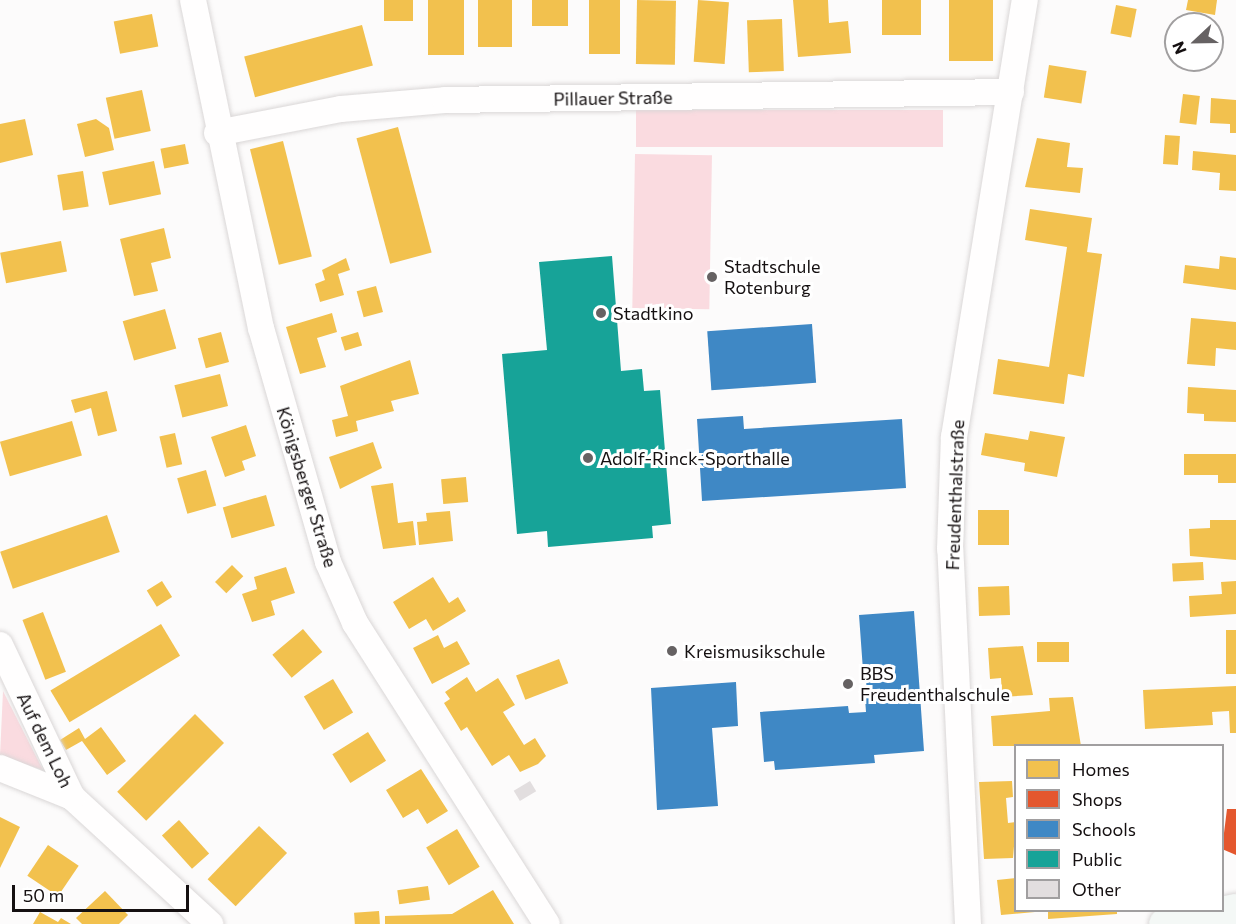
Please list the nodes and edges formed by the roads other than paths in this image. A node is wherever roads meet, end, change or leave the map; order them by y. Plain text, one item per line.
1 (193, 0) edge
2 (1025, 0) edge
3 (1011, 92) junction
4 (217, 133) junction
5 (2, 659) edge
6 (0, 768) edge
7 (72, 796) junction
8 (1236, 910) edge
9 (210, 924) edge
10 (547, 924) edge
11 (968, 924) edge
12 (1165, 924) edge

1 - 4 street, Königsberger Straße
2 - 3 street, Freudenthalstraße
3 - 4 street, Pillauer Straße
3 - 11 street, Freudenthalstraße
4 - 10 street, Königsberger Straße
5 - 7 street, Auf dem Loh
6 - 7 street
7 - 9 street, Auf dem Loh
8 - 12 street

